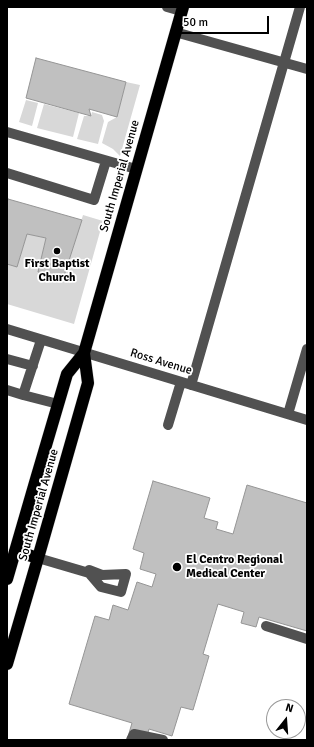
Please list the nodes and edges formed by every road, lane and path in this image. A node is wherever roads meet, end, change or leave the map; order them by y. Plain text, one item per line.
1 (167, 7) edge
2 (300, 7) edge
3 (182, 9) edge
4 (176, 32) junction
5 (285, 62) junction
6 (307, 69) edge
7 (7, 132) edge
8 (106, 161) junction
9 (136, 169) junction
10 (7, 173) edge
11 (7, 329) edge
12 (41, 340) junction
13 (307, 349) edge
14 (84, 353) junction
15 (7, 359) edge
16 (33, 366) junction
17 (186, 383) junction
18 (7, 390) edge
19 (24, 395) junction
20 (58, 404) junction
21 (288, 414) junction
22 (307, 420) edge
23 (168, 425) dead end
24 (15, 551) junction
25 (38, 558) junction
26 (89, 570) dead end
27 (7, 579) edge
28 (266, 626) dead end
29 (307, 639) edge
30 (7, 664) edge
31 (131, 740) edge
32 (163, 740) edge

1 - 3 street
2 - 5 street
3 - 4 highway, South Imperial Avenue
4 - 5 street
4 - 9 highway, South Imperial Avenue
5 - 6 street
5 - 17 street
7 - 8 street
8 - 9 street
8 - 10 street
9 - 14 highway, South Imperial Avenue
11 - 12 street, Ross Avenue
12 - 14 street, Ross Avenue
12 - 16 street
13 - 21 street
14 - 17 street, Ross Avenue
14 - 20 highway, South Imperial Avenue
14 - 25 highway, South Imperial Avenue
15 - 16 street
16 - 19 street
17 - 21 street, Ross Avenue
17 - 23 street
18 - 19 street
19 - 20 street
20 - 24 highway, South Imperial Avenue
21 - 22 street, Ross Avenue
24 - 25 highway
24 - 27 highway, South Imperial Avenue
25 - 26 street
25 - 30 highway, South Imperial Avenue
28 - 29 street
31 - 32 street

